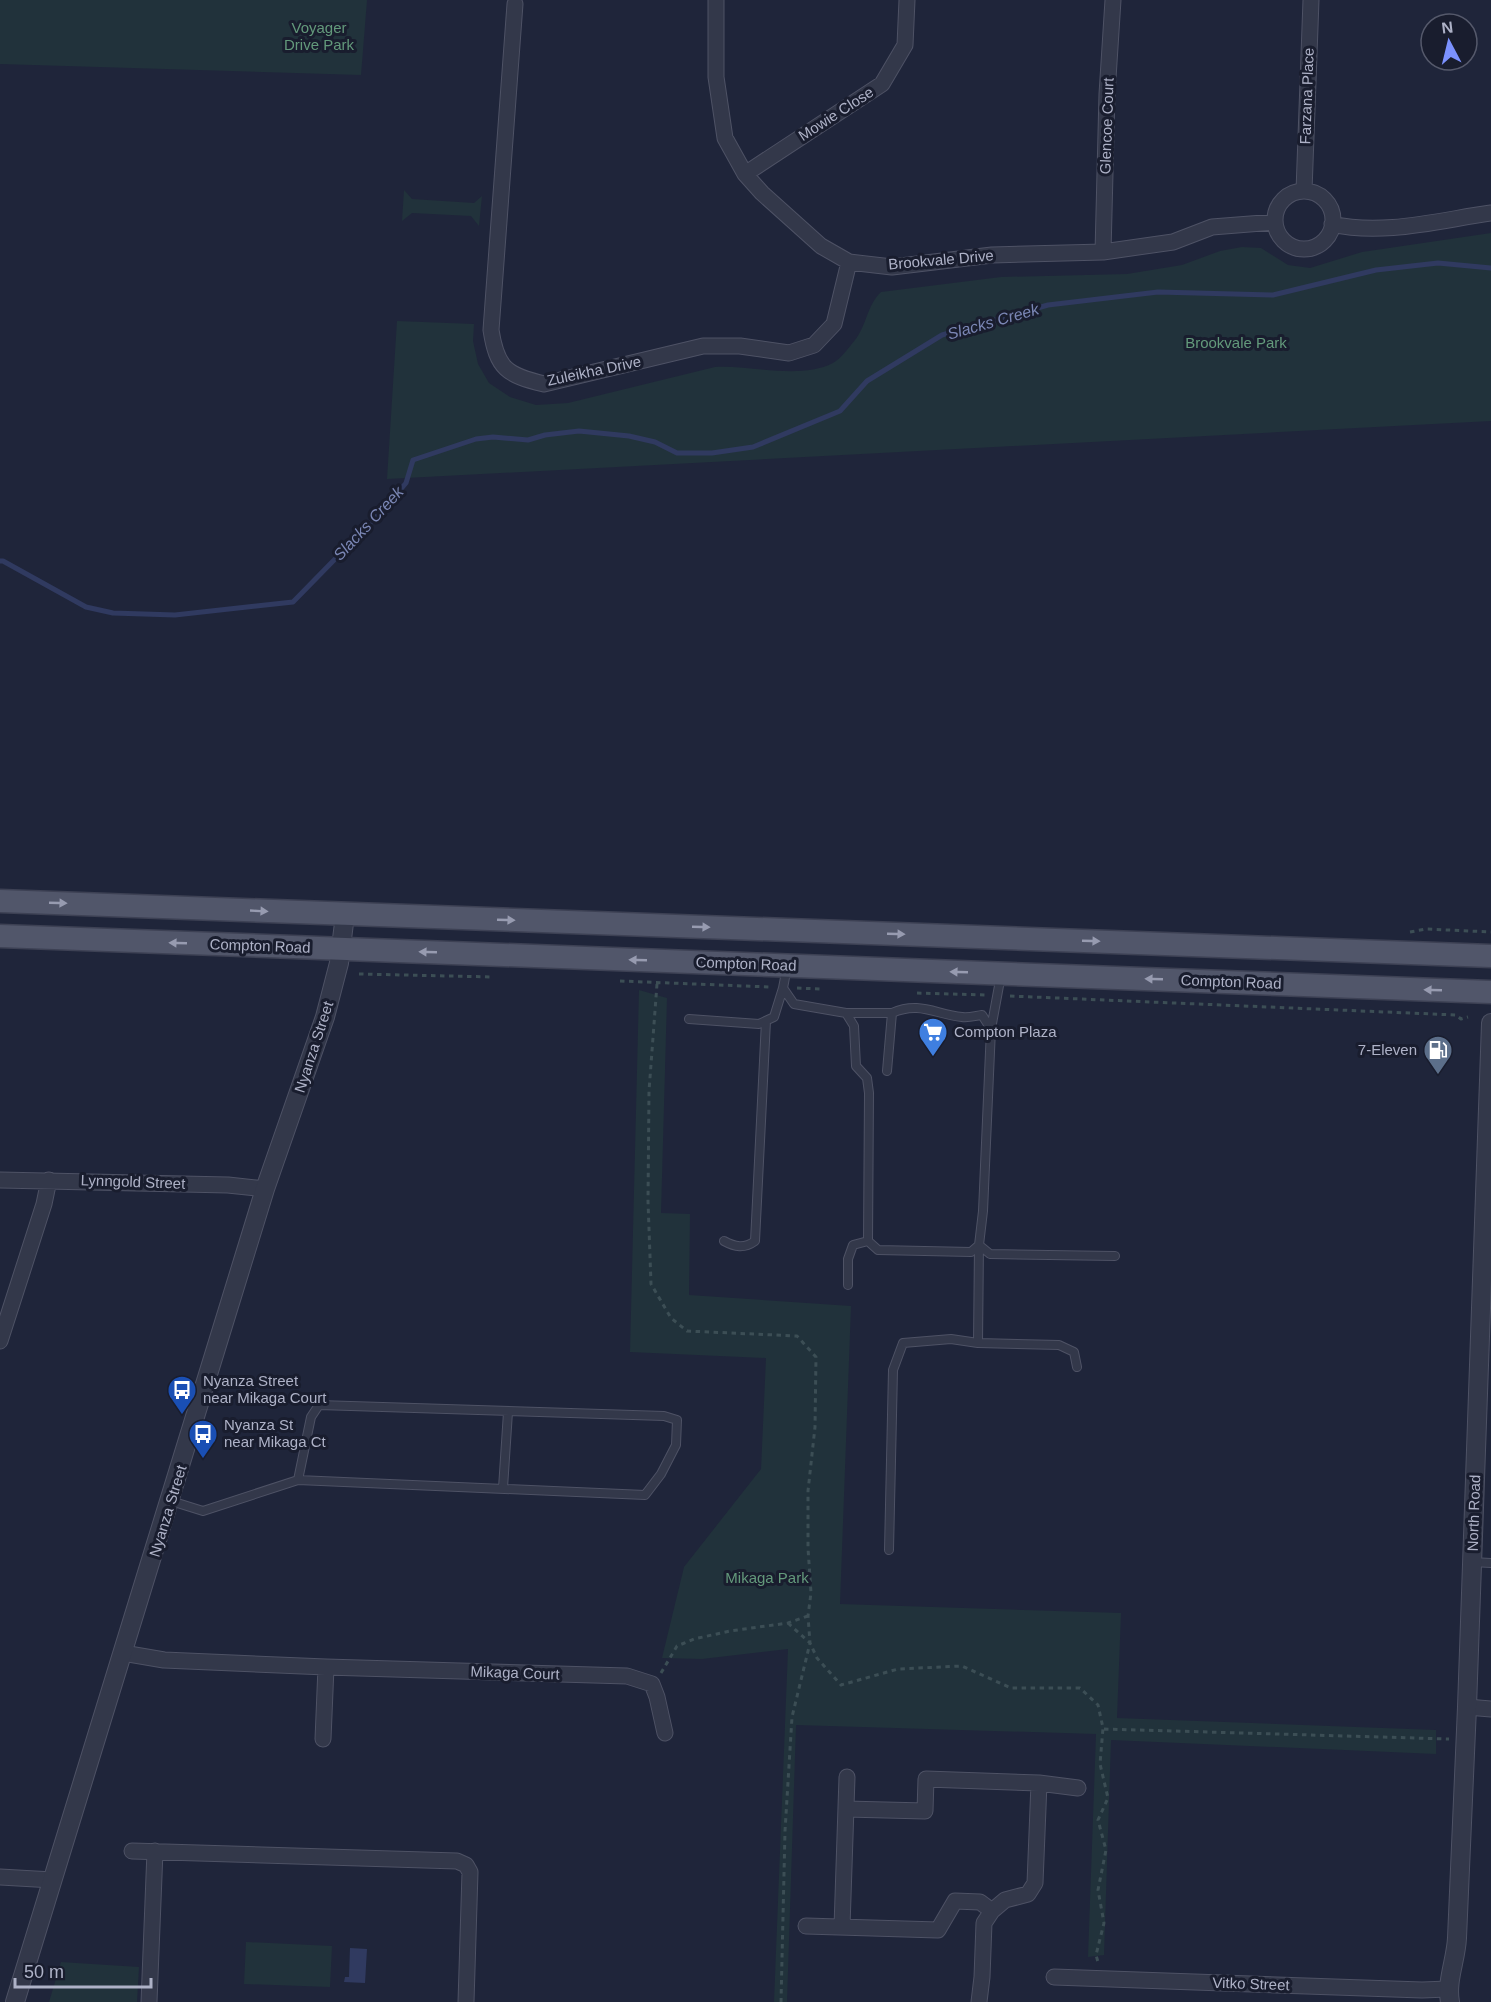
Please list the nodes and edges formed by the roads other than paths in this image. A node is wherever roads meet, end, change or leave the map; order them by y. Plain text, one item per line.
1 (716, 0) edge
2 (907, 0) edge
3 (1113, 0) edge
4 (1311, 0) edge
5 (515, 4) dead end
6 (745, 174) junction
7 (1304, 191) junction
8 (1491, 213) edge
9 (1275, 222) junction
10 (1332, 224) junction
11 (1103, 252) junction
12 (849, 262) junction
13 (0, 901) edge
14 (345, 915) junction
15 (0, 936) edge
16 (342, 949) junction
17 (1491, 956) edge
18 (787, 965) junction
19 (1001, 973) junction
20 (783, 988) junction
21 (1491, 992) edge
22 (846, 1013) junction
23 (892, 1013) junction
24 (689, 1019) dead end
25 (766, 1021) junction
26 (1491, 1023) edge
27 (990, 1029) junction
28 (887, 1071) dead end
29 (0, 1180) edge
30 (50, 1180) junction
31 (266, 1189) junction
32 (868, 1240) junction
33 (724, 1241) dead end
34 (980, 1245) junction
35 (1115, 1256) dead end
36 (848, 1285) dead end
37 (0, 1341) edge
38 (978, 1343) junction
39 (1077, 1367) dead end
40 (508, 1412) junction
41 (298, 1480) junction
42 (503, 1488) junction
43 (171, 1501) junction
44 (889, 1550) dead end
45 (1472, 1562) junction
46 (1491, 1563) edge
47 (123, 1653) junction
48 (326, 1667) junction
49 (1467, 1707) junction
50 (1491, 1709) edge
51 (665, 1733) dead end
52 (323, 1739) dead end
53 (847, 1777) dead end
54 (1039, 1784) junction
55 (1078, 1788) dead end
56 (846, 1809) junction
57 (132, 1851) dead end
58 (155, 1851) junction
59 (0, 1877) edge
60 (53, 1880) junction
61 (992, 1911) junction
62 (806, 1926) dead end
63 (842, 1927) junction
64 (1054, 1977) dead end
65 (1449, 1996) edge
66 (15, 2002) edge
67 (149, 2002) edge
68 (466, 2002) edge
69 (979, 2002) edge

1 - 6 street, Brookvale Drive
2 - 6 street, Mowie Close
3 - 11 street, Glencoe Court
4 - 7 street, Farzana Place
5 - 12 street, Zuleikha Drive
6 - 12 street, Brookvale Drive
7 - 9 street
7 - 10 street
8 - 10 street
9 - 10 street
9 - 11 street, Brookvale Drive
11 - 12 street, Brookvale Drive
13 -> 14 main road
14 - 16 street, Nyanza Street
14 -> 17 main road
16 -> 15 main road, Compton Road
18 -> 16 main road, Compton Road
16 - 31 street, Nyanza Street
19 -> 18 main road, Compton Road
18 - 20 lane
21 -> 19 main road, Compton Road
19 - 27 lane
20 - 22 lane
20 - 25 lane
22 - 23 lane
22 - 32 lane
23 - 27 lane
23 - 28 lane
24 - 25 lane
25 - 33 lane
26 - 45 street, North Road
27 - 34 lane
29 - 30 street, Lynngold Street
30 - 31 street, Lynngold Street
30 - 37 street
31 - 43 street, Nyanza Street
32 - 34 lane
32 - 36 lane
34 - 35 lane
34 - 38 lane
38 - 39 lane
38 - 44 lane
40 - 41 lane
40 - 42 lane
40 - 42 lane
41 - 42 lane
41 - 43 lane
43 - 47 street, Nyanza Street
45 - 46 lane
45 - 49 street, North Road
47 - 48 street, Mikaga Court
47 - 60 street, Nyanza Street
48 - 51 street, Mikaga Court
48 - 52 street
49 - 50 street
49 - 65 street, North Road
53 - 56 street
54 - 55 street
54 - 56 street
54 - 61 street
56 - 63 street
57 - 58 street
58 - 67 street
58 - 68 street
59 - 60 street
60 - 66 street, Nyanza Street
61 - 63 street
61 - 69 street
62 - 63 street
64 - 65 street, Vitko Street

